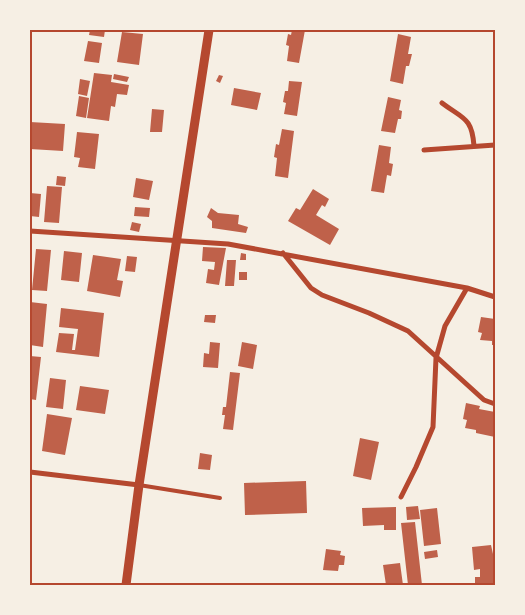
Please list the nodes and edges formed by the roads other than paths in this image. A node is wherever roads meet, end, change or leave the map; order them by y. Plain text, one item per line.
1 (210, 30) edge
2 (442, 103) dead end
3 (495, 145) edge
4 (474, 146) junction
5 (424, 150) dead end
6 (30, 231) edge
7 (178, 240) junction
8 (282, 253) junction
9 (466, 288) junction
10 (495, 297) edge
11 (436, 358) junction
12 (495, 404) edge
13 (30, 472) edge
14 (139, 485) junction
15 (401, 497) dead end
16 (220, 498) dead end
17 (126, 585) edge

1 - 7 street
2 - 4 street
3 - 4 street
4 - 5 street
6 - 7 street
7 - 8 street
7 - 14 street
8 - 9 street
8 - 11 street
9 - 10 street
9 - 11 street
11 - 12 street
11 - 15 street
13 - 14 street
14 - 16 lane
14 - 17 street

